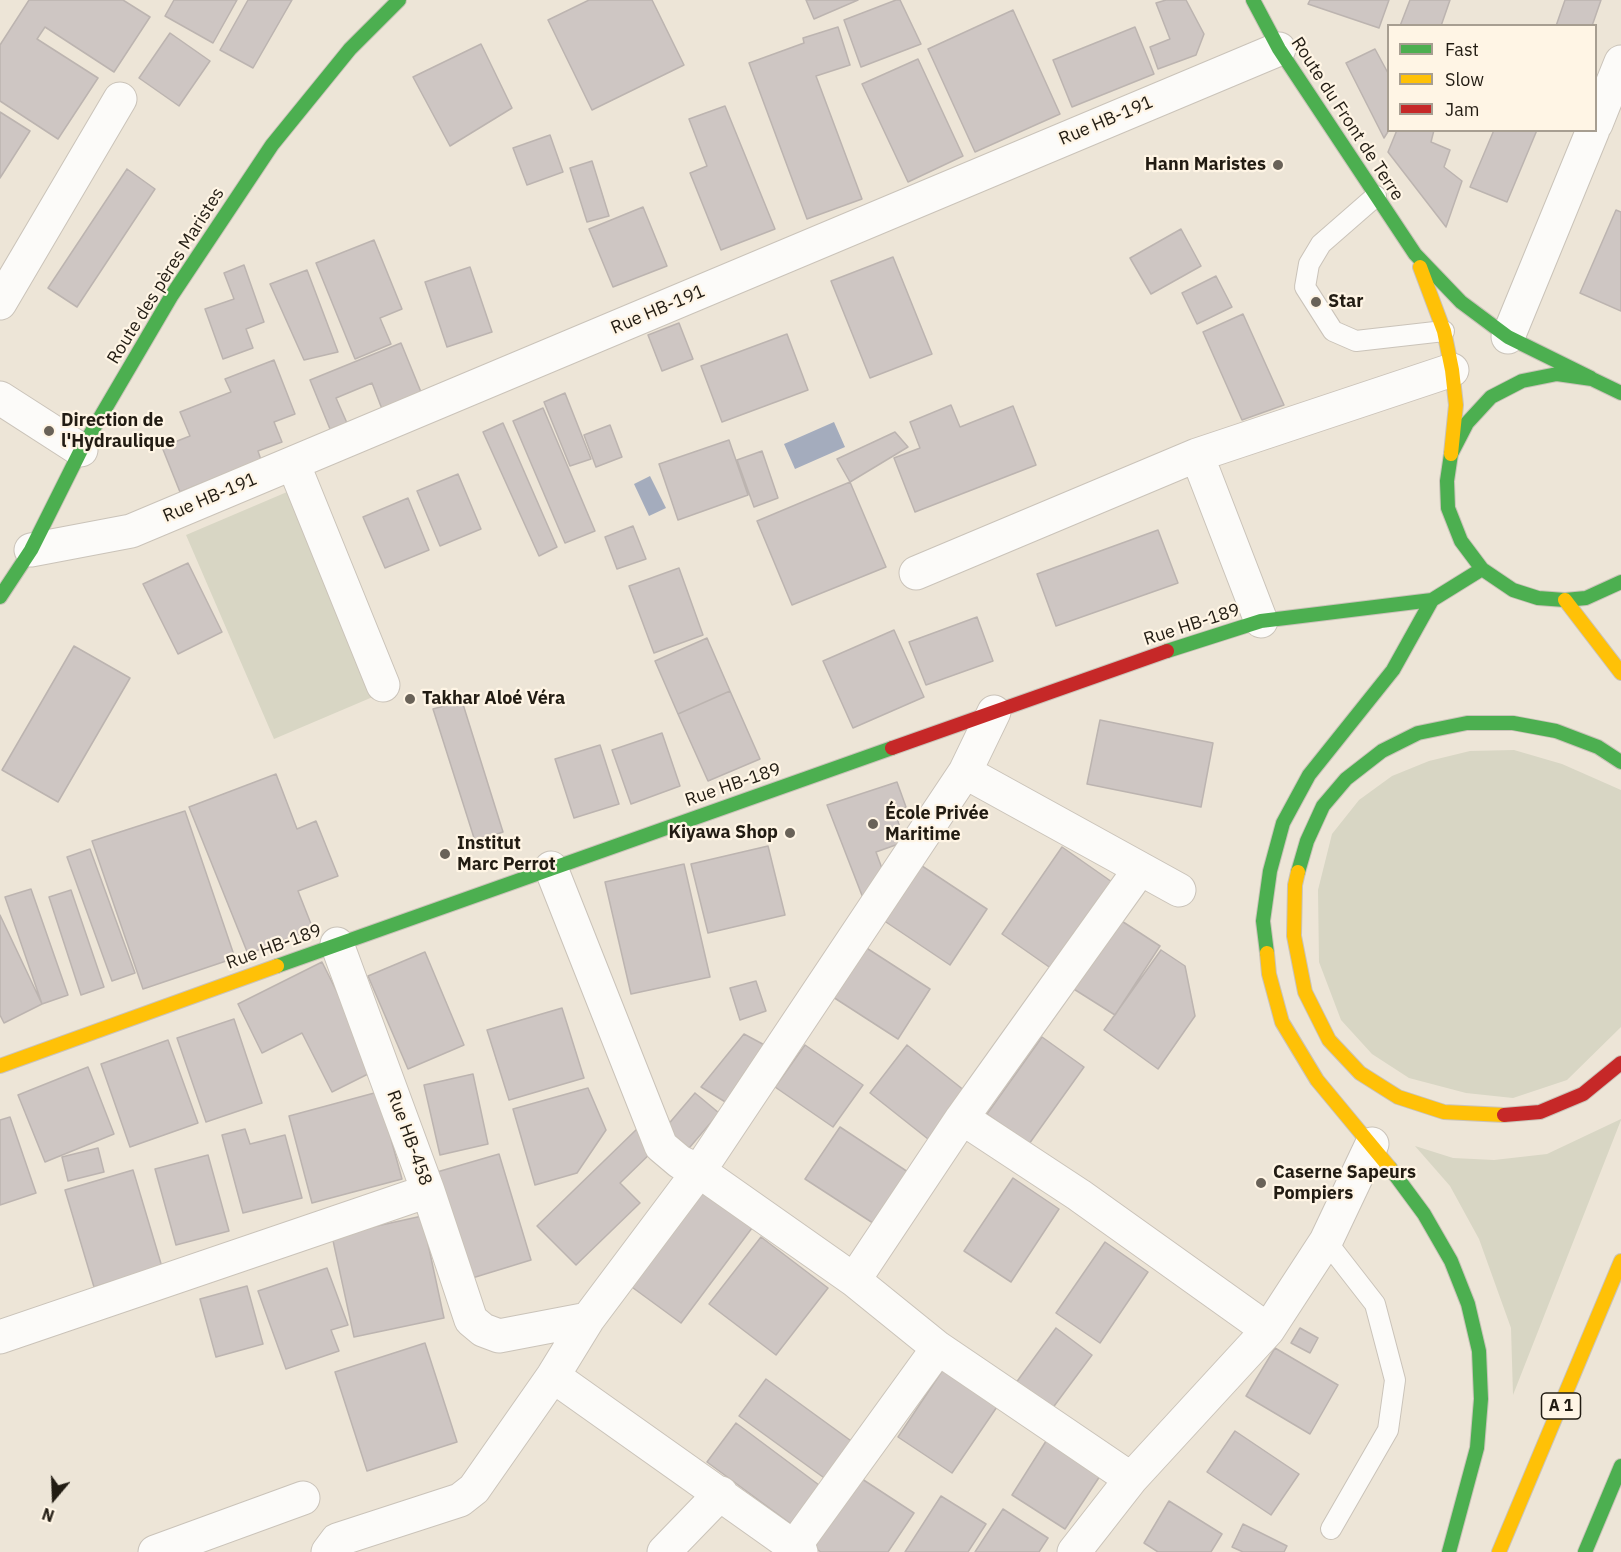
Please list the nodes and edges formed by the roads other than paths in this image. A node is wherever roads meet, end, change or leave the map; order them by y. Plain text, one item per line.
1 (399, 0) edge
2 (1253, 0) edge
3 (1279, 49) junction
4 (1621, 62) edge
5 (120, 99) dead end
6 (1597, 122) edge
7 (1592, 132) edge
8 (1376, 196) junction
9 (1415, 254) junction
10 (0, 303) edge
11 (1444, 330) junction
12 (1508, 337) junction
13 (1452, 370) junction
14 (1592, 379) junction
15 (1621, 393) edge
16 (0, 398) edge
17 (81, 450) junction
18 (1451, 454) junction
19 (1197, 455) junction
20 (293, 463) junction
21 (31, 550) junction
22 (1482, 569) junction
23 (916, 573) dead end
24 (1621, 582) edge
25 (0, 597) edge
26 (1432, 600) junction
27 (1565, 600) junction
28 (1261, 621) junction
29 (1621, 674) edge
30 (383, 685) dead end
31 (994, 712) junction
32 (1621, 762) edge
33 (965, 772) junction
34 (551, 868) junction
35 (1140, 869) junction
36 (1179, 891) dead end
37 (337, 944) junction
38 (1621, 1063) edge
39 (0, 1066) edge
40 (962, 1118) junction
41 (1372, 1144) junction
42 (699, 1171) junction
43 (428, 1191) junction
44 (1326, 1241) junction
45 (1621, 1261) edge
46 (855, 1280) junction
47 (588, 1319) junction
48 (1268, 1330) junction
49 (0, 1337) edge
50 (938, 1348) junction
51 (553, 1376) junction
52 (1621, 1466) edge
53 (1131, 1479) junction
54 (721, 1493) junction
55 (303, 1498) dead end
56 (1331, 1529) dead end
57 (798, 1550) edge
58 (155, 1552) edge
59 (328, 1552) edge
60 (664, 1552) edge
61 (1074, 1552) edge
62 (1449, 1552) edge
63 (1499, 1552) edge
64 (1585, 1552) edge

1 - 17 main road, Route des pères Maristes
2 - 3 main road, Route du Front de Terre
3 - 8 main road, Route du Front de Terre
3 - 20 street, Rue HB-191
4 - 6 street
5 - 10 street
7 - 12 street
8 - 9 main road, Route du Front de Terre
8 - 11 lane
9 - 11 main road
9 - 12 main road
11 - 13 main road
12 - 14 main road
13 - 18 main road
13 - 19 street
14 - 15 main road
14 - 18 main road
16 - 17 street
17 - 21 main road, Route des pères Maristes
18 - 22 main road
19 - 23 street
19 - 28 street
20 - 21 street, Rue HB-191
20 - 30 street
21 - 25 main road, Route des pères Maristes
22 - 26 main road, Rue HB-189
22 - 27 main road
24 - 27 main road
26 - 28 main road, Rue HB-189
26 - 41 main road
27 - 29 main road
28 - 31 main road, Rue HB-189
31 - 33 street
31 - 34 main road, Rue HB-189
32 - 38 main road
33 - 35 street
33 - 42 street
34 - 37 main road, Rue HB-189
34 - 42 street
35 - 36 street
35 - 40 street
37 - 39 main road, Rue HB-189
37 - 43 street, Rue HB-458
40 - 46 street
40 - 48 street
41 - 44 street
41 - 62 main road
42 - 46 street
42 - 47 street
43 - 47 street, Rue HB-458
43 - 49 street
44 - 48 street
44 - 56 lane
45 - 63 main road, A 1
46 - 50 street
47 - 51 street
48 - 53 street
50 - 53 street
50 - 57 street
51 - 54 street
51 - 59 street
52 - 64 main road
53 - 61 street
54 - 57 street
54 - 60 street
55 - 58 street

